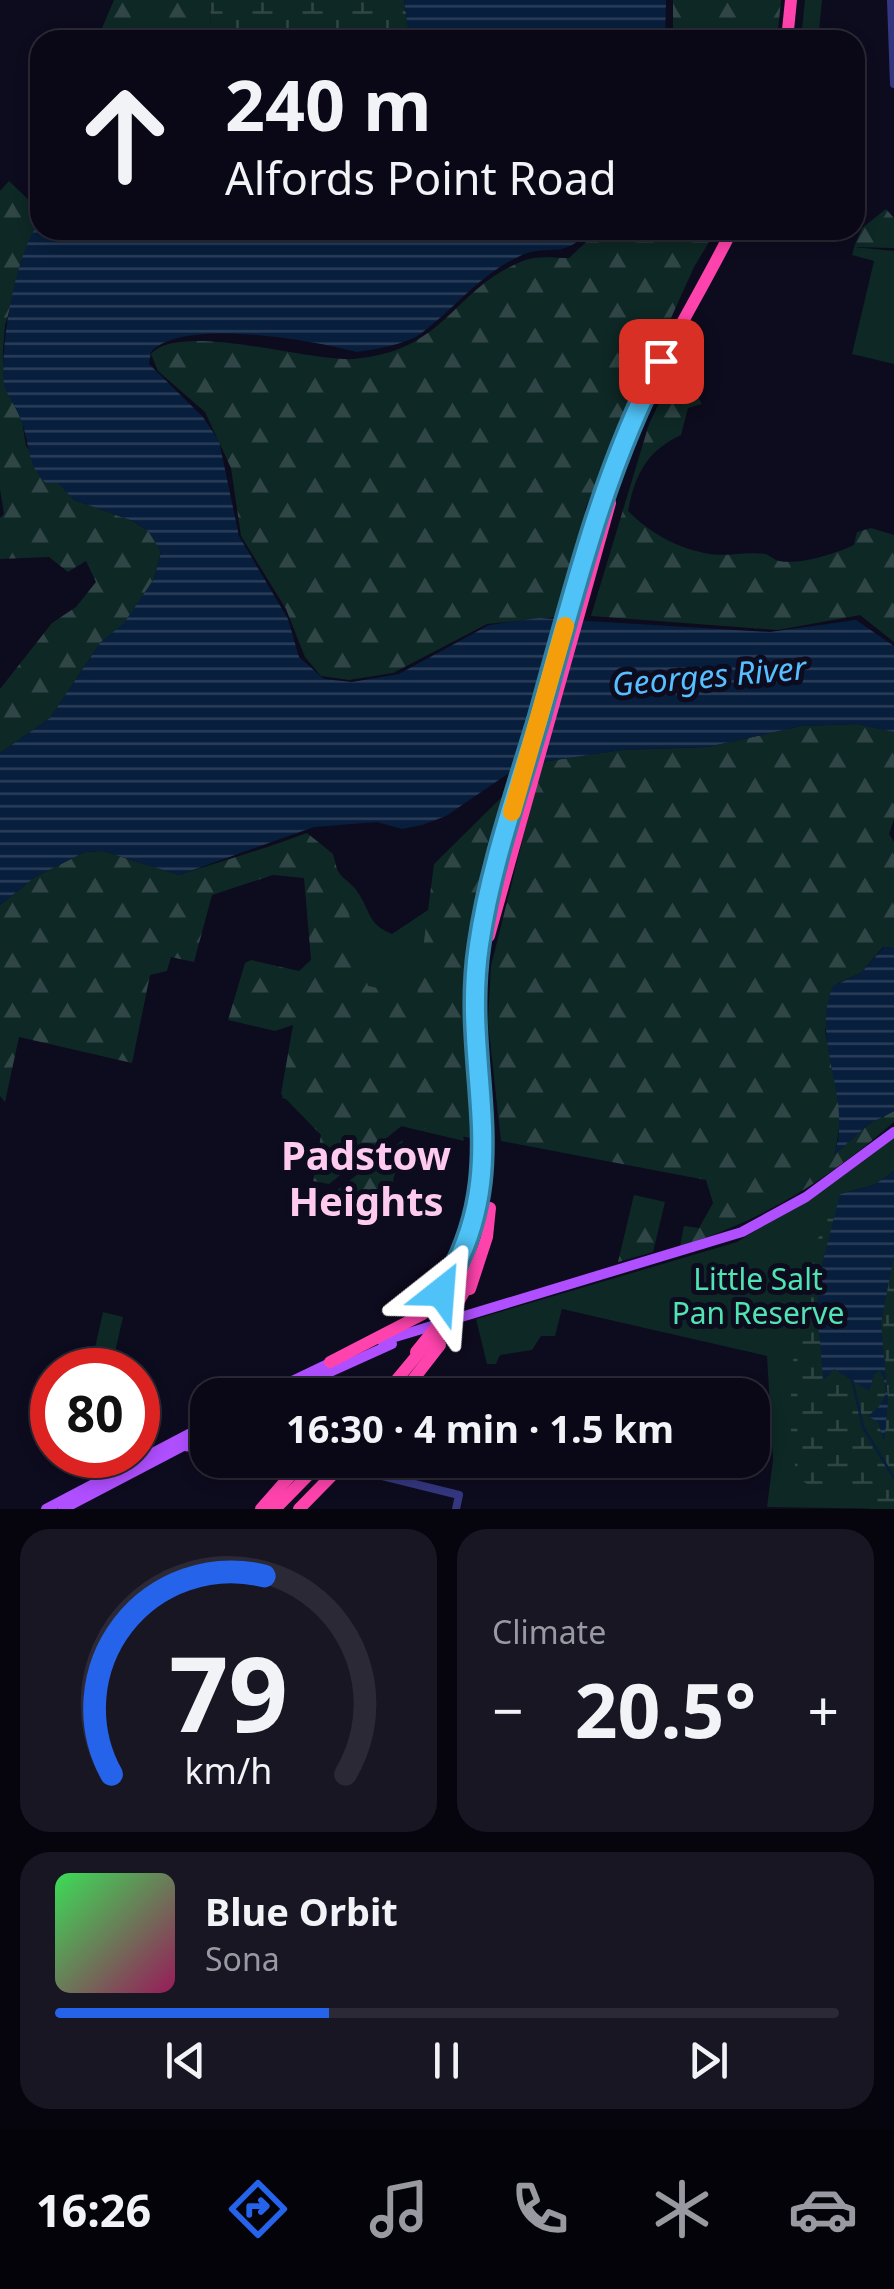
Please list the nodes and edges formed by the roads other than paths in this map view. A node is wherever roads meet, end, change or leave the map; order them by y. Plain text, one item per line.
1 (795, 0) edge
2 (891, 0) edge
3 (792, 30) edge
4 (894, 84) edge
5 (727, 240) edge
6 (735, 240) edge
7 (595, 538) junction
8 (516, 813) junction
9 (894, 1132) edge
10 (447, 1248) dead end
11 (459, 1289) junction
12 (436, 1346) junction
13 (417, 1353) junction
14 (331, 1366) junction
15 (302, 1378) edge
16 (309, 1378) edge
17 (391, 1378) edge
18 (397, 1378) edge
19 (408, 1378) edge
20 (414, 1378) edge
21 (190, 1438) edge
22 (190, 1441) edge
23 (182, 1446) junction
24 (190, 1447) edge
25 (288, 1478) edge
26 (311, 1478) edge
27 (314, 1478) edge
28 (319, 1478) edge
29 (386, 1478) edge
30 (46, 1509) edge
31 (63, 1509) edge
32 (261, 1509) edge
33 (276, 1509) edge
34 (286, 1509) edge
35 (299, 1509) edge
36 (456, 1509) edge

1 - 3 highway
2 - 4 street
5 - 7 highway
6 - 7 highway
7 - 8 highway
8 - 11 highway
8 - 11 highway
9 - 14 main road
10 - 11 highway
11 - 12 highway, bridge
11 - 13 highway, bridge
11 - 14 highway
12 - 19 highway
12 - 20 highway
13 - 17 highway
13 - 18 highway
14 - 15 main road
14 - 16 main road
21 - 30 main road
22 - 23 main road
23 - 24 main road
23 - 31 main road
25 - 32 highway
26 - 33 highway
27 - 34 highway
28 - 35 highway
29 - 36 street

